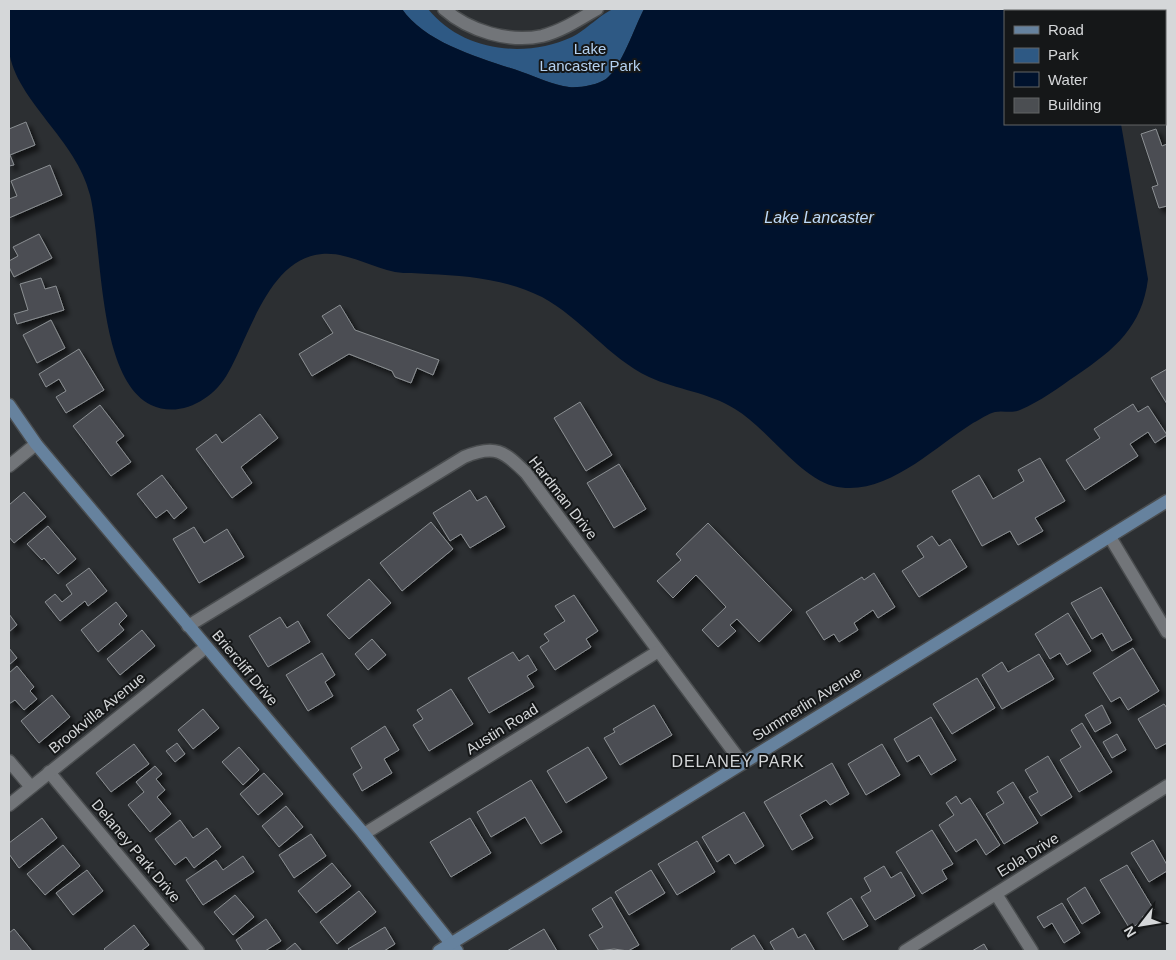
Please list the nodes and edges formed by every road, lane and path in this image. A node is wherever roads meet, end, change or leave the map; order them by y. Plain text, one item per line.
1 (444, 9) edge
2 (597, 9) edge
3 (9, 405) edge
4 (36, 444) junction
5 (9, 466) edge
6 (1167, 501) edge
7 (1110, 537) junction
8 (188, 626) junction
9 (1167, 632) edge
10 (206, 647) junction
11 (657, 652) junction
12 (9, 761) edge
13 (742, 763) junction
14 (48, 772) junction
15 (1167, 786) edge
16 (31, 787) junction
17 (9, 805) edge
18 (364, 834) junction
19 (996, 894) junction
20 (454, 947) edge
21 (198, 951) edge
22 (440, 951) edge
23 (905, 951) edge
24 (1032, 951) edge

1 - 2 street
3 - 4 street, Briercliff Drive
4 - 5 street
4 - 8 street, Briercliff Drive
6 - 7 street, Summerlin Avenue
7 - 9 street
7 - 13 street, Summerlin Avenue
8 - 10 street, Briercliff Drive
8 - 11 street, Hardman Drive
10 - 14 street, Brookvilla Avenue
10 - 18 street, Briercliff Drive
11 - 13 street, Hardman Drive
11 - 18 street, Austin Road
12 - 16 street
13 - 20 street, Summerlin Avenue
14 - 16 street, Brookvilla Avenue
14 - 21 street, Delaney Park Drive
15 - 19 street, Eola Drive
16 - 17 street, Brookvilla Avenue
18 - 20 street, Briercliff Drive
19 - 23 street, Eola Drive
19 - 24 street
20 - 22 street, Summerlin Avenue

